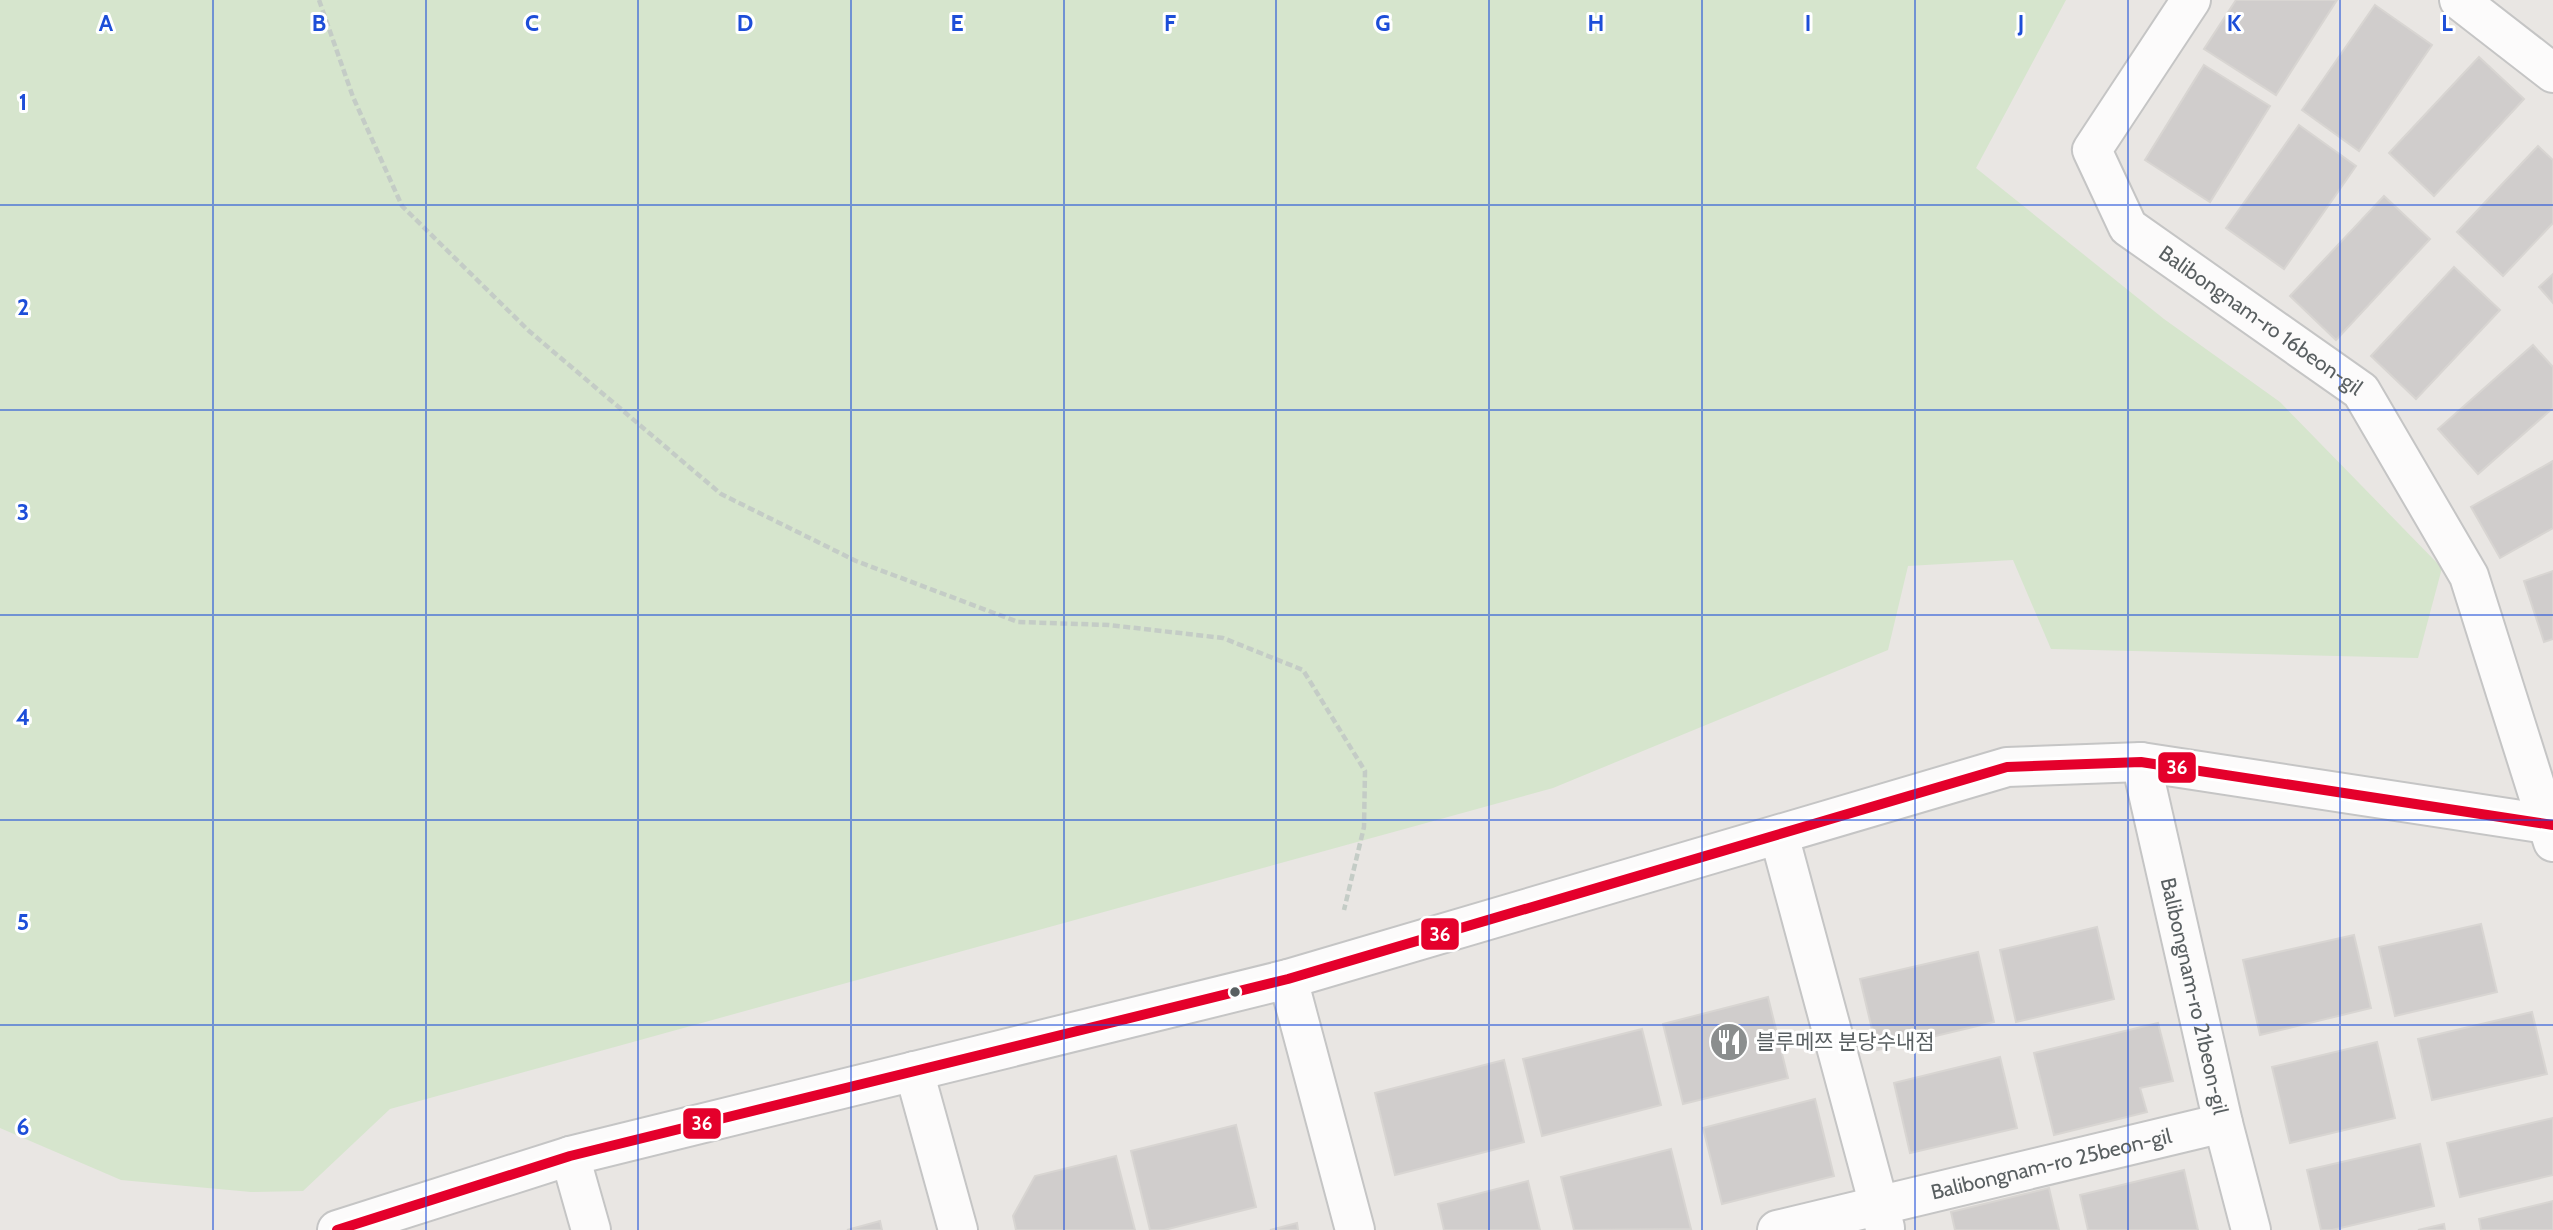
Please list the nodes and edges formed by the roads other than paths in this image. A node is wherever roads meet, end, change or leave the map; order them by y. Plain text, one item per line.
1 (2459, 0) edge
2 (2180, 15) edge
3 (2553, 74) edge
4 (2141, 762) junction
5 (2552, 831) edge
6 (1779, 835) junction
7 (1288, 979) junction
8 (914, 1071) junction
9 (2223, 1124) junction
10 (570, 1156) junction
11 (1883, 1217) edge
12 (337, 1230) edge
13 (591, 1230) edge
14 (958, 1230) edge
15 (1355, 1230) edge
16 (1777, 1230) edge
17 (2251, 1230) edge

1 - 3 street
2 - 5 street, Balibongnam-ro 16beon-gil
4 - 5 street
4 - 6 street
4 - 9 street, Balibongnam-ro 21beon-gil
6 - 7 street
6 - 11 street
7 - 8 street
7 - 15 street
8 - 10 street
8 - 14 street
9 - 11 street, Balibongnam-ro 25beon-gil
9 - 17 street, Balibongnam-ro 21beon-gil
10 - 12 street
10 - 13 street
11 - 16 street, Balibongnam-ro 25beon-gil

